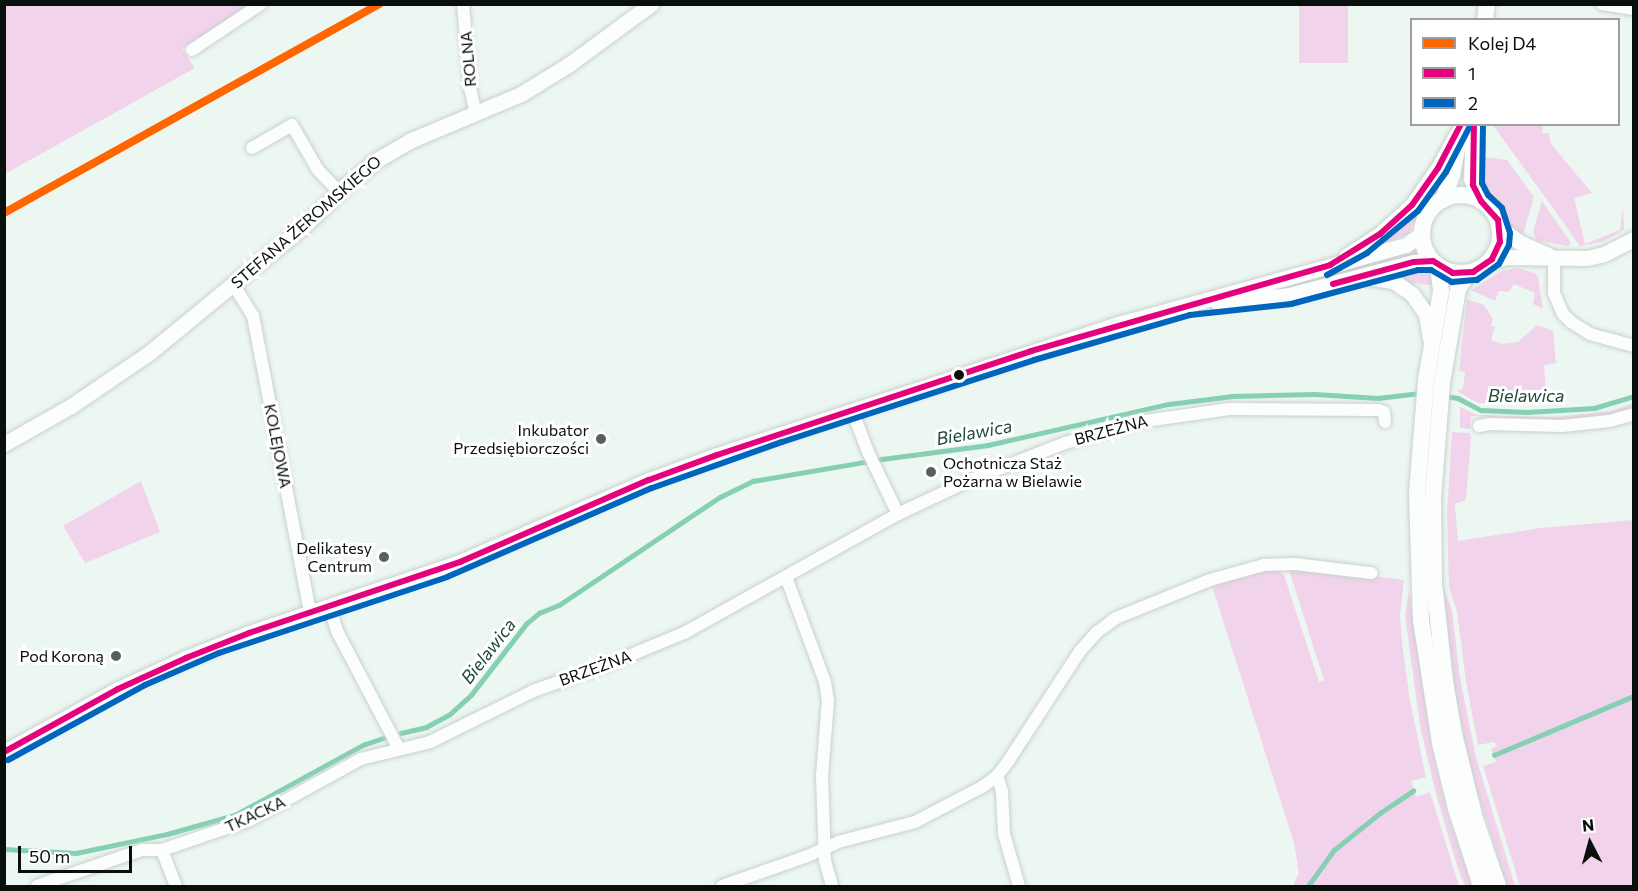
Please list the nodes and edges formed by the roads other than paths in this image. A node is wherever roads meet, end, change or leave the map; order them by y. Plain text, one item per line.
1 (261, 4) edge
2 (464, 4) edge
3 (651, 4) edge
4 (1602, 4) edge
5 (1634, 9) edge
6 (192, 50) dead end
7 (476, 114) junction
8 (1461, 126) edge
9 (1462, 126) edge
10 (1474, 126) edge
11 (252, 148) dead end
12 (339, 192) junction
13 (1443, 200) junction
14 (1481, 201) junction
15 (1500, 228) junction
16 (1422, 233) junction
17 (1634, 239) edge
18 (1554, 256) junction
19 (1489, 262) junction
20 (1435, 264) junction
21 (1330, 265) junction
22 (1469, 273) junction
23 (1358, 277) junction
24 (233, 284) junction
25 (1188, 306) junction
26 (1430, 344) junction
27 (1634, 346) edge
28 (1434, 382) junction
29 (852, 410) junction
30 (1431, 410) junction
31 (1634, 414) edge
32 (1385, 422) dead end
33 (1479, 426) dead end
34 (4, 444) edge
35 (898, 514) junction
36 (1371, 573) dead end
37 (786, 577) junction
38 (329, 606) junction
39 (310, 612) junction
40 (399, 749) junction
41 (4, 752) edge
42 (996, 776) junction
43 (824, 848) junction
44 (162, 850) junction
45 (37, 886) edge
46 (176, 886) edge
47 (722, 886) edge
48 (832, 886) edge
49 (1019, 886) edge
50 (1481, 886) edge
51 (1498, 886) edge

1 - 6 street
2 - 7 street, ROLNA
3 - 7 street, STEFANA ŻEROMSKIEGO
4 - 5 street
7 - 12 street, STEFANA ŻEROMSKIEGO
8 - 21 street
9 - 13 main road
10 - 14 main road
11 - 12 street
12 - 24 street, STEFANA ŻEROMSKIEGO
13 - 14 main road
13 - 16 main road
14 - 15 main road
15 - 18 street
15 - 19 main road
16 - 20 main road
16 - 21 street
17 - 18 street
18 - 19 street
18 - 27 street
19 - 22 main road
20 - 22 main road
20 - 23 street
20 - 26 main road
21 - 25 street
22 - 28 main road
23 - 25 street
23 - 26 street
24 - 34 street, STEFANA ŻEROMSKIEGO
24 - 39 street, KOLEJOWA
25 - 29 street
26 - 28 main road
28 - 30 main road
29 - 35 street
29 - 38 street
30 - 50 main road
30 - 51 main road
31 - 33 street
32 - 35 street, BRZEŻNA
35 - 37 street, BRZEŻNA
36 - 42 street
37 - 40 street, BRZEŻNA
37 - 43 street
38 - 39 street
38 - 40 street
39 - 41 street
40 - 44 street, TKACKA
42 - 43 street
42 - 49 street
43 - 47 street
43 - 48 street
44 - 45 street, TKACKA
44 - 46 street

